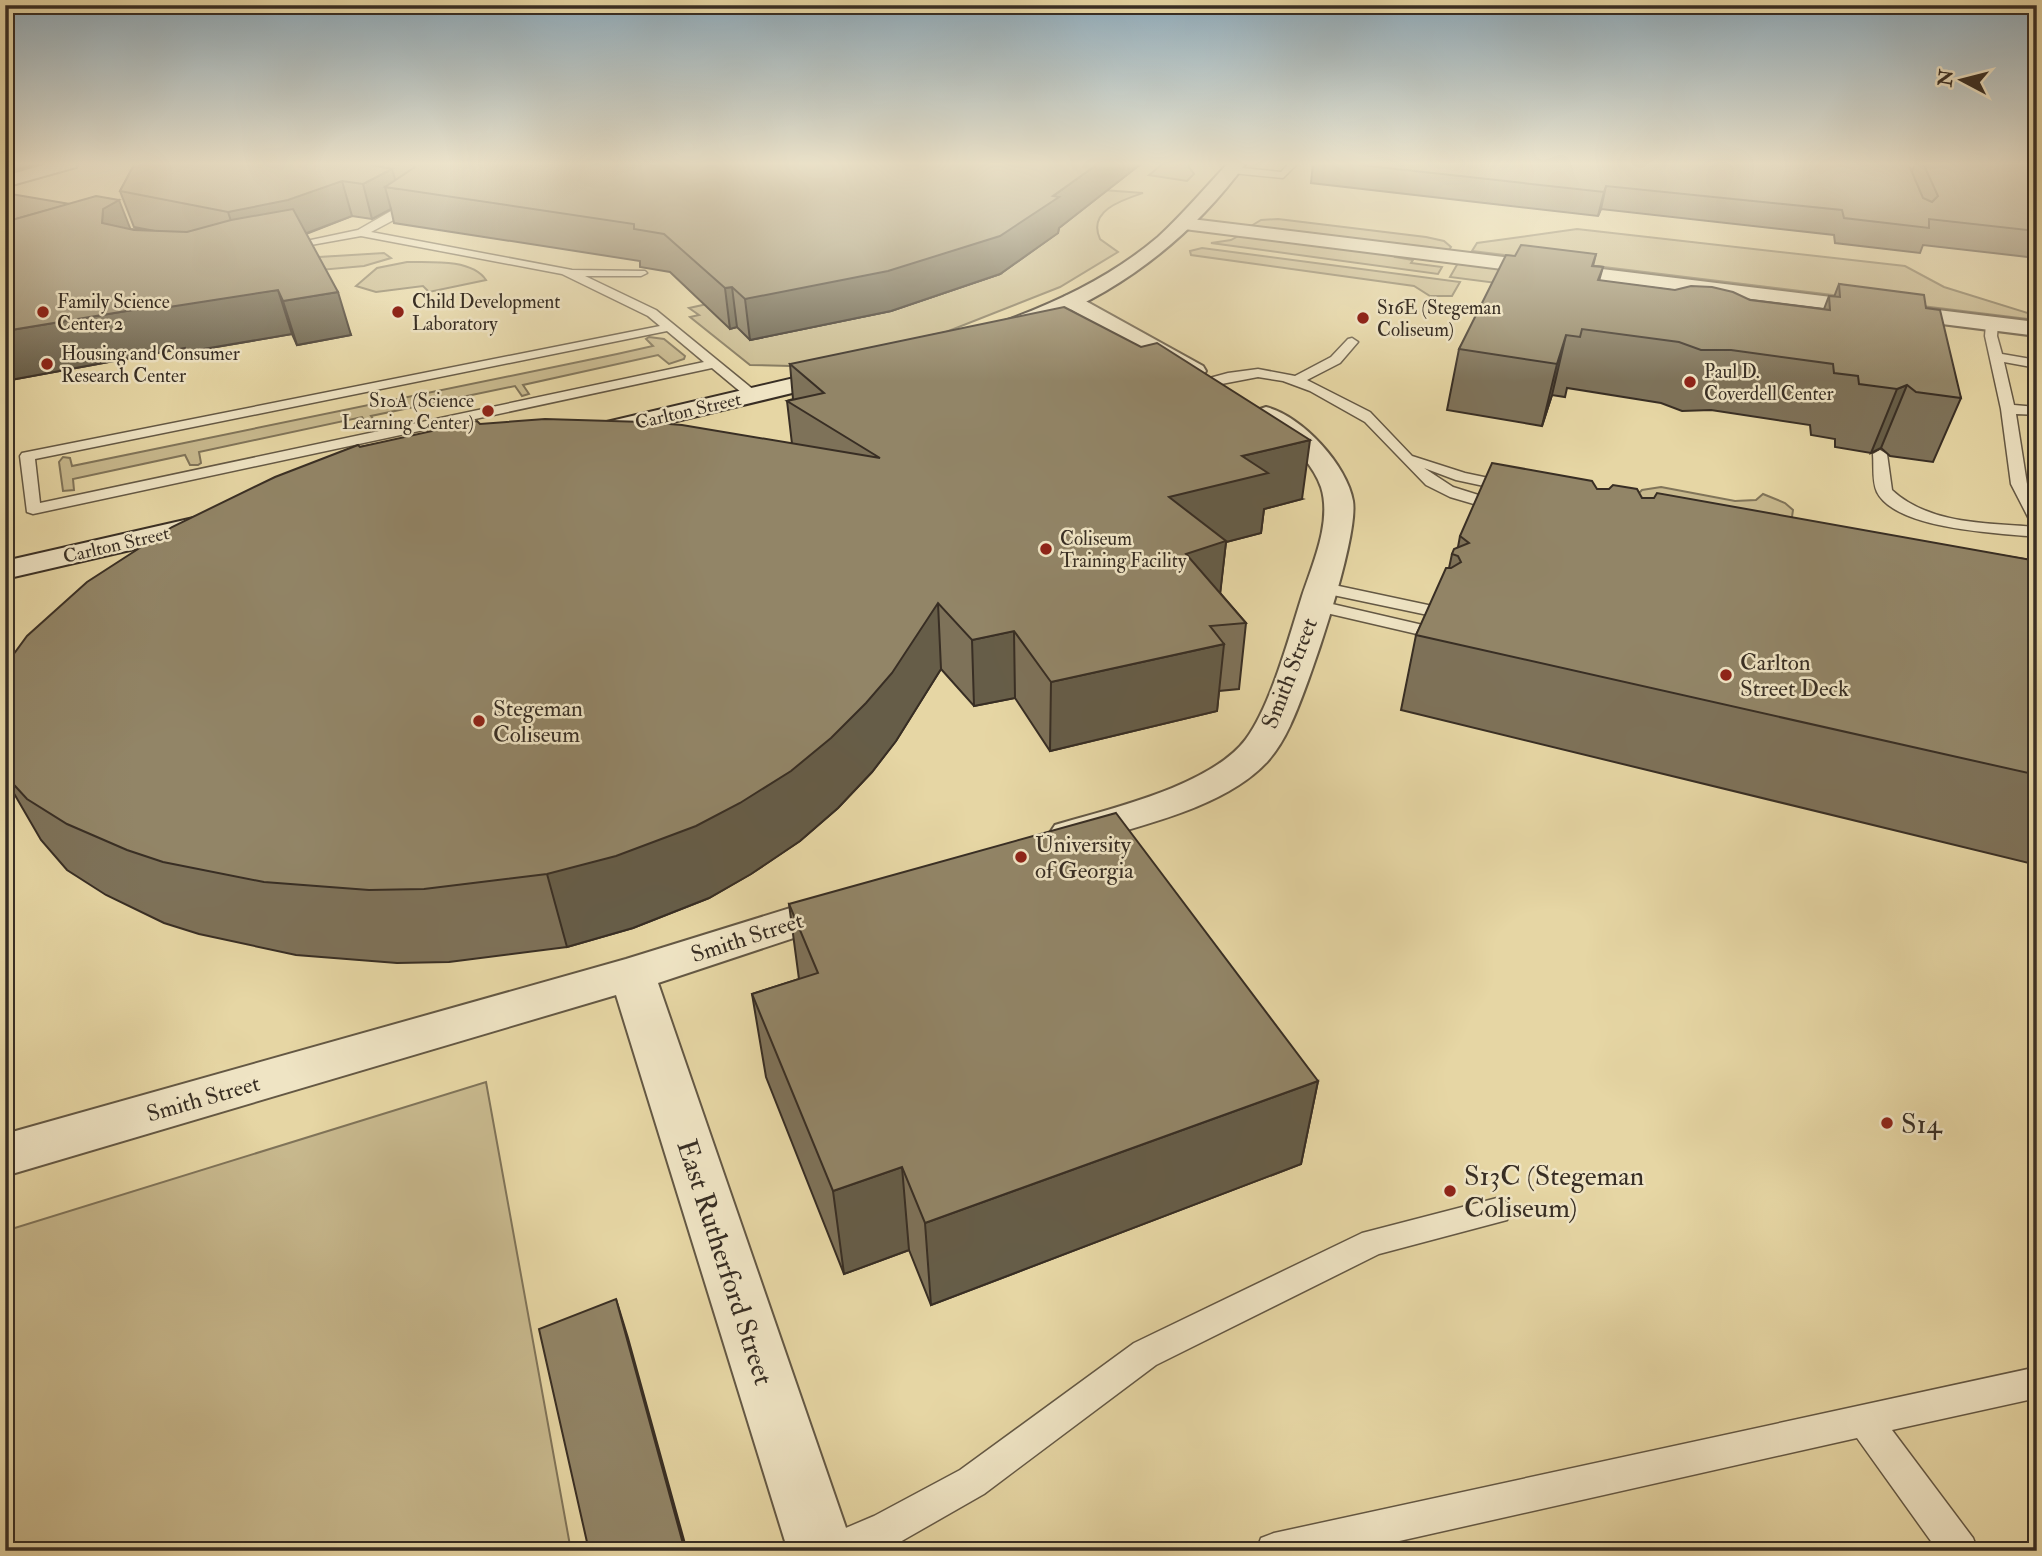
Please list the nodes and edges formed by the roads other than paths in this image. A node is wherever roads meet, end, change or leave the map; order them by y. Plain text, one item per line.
1 (346, 236) edge
2 (374, 236) edge
3 (1170, 236) edge
4 (1277, 236) edge
5 (269, 249) edge
6 (641, 273) edge
7 (570, 274) junction
8 (1073, 301) junction
9 (1992, 324) junction
10 (671, 327) junction
11 (2037, 328) edge
12 (983, 336) edge
13 (1352, 342) dead end
14 (1995, 357) junction
15 (2037, 363) edge
16 (713, 364) junction
17 (861, 368) edge
18 (1298, 379) junction
19 (1211, 382) junction
20 (752, 395) junction
21 (2008, 409) junction
22 (2037, 411) edge
23 (565, 440) edge
24 (1398, 450) junction
25 (1880, 454) dead end
26 (236, 517) edge
27 (2037, 519) edge
28 (2037, 532) edge
29 (5, 570) edge
30 (1317, 596) junction
31 (1443, 613) edge
32 (1434, 633) edge
33 (1034, 846) edge
34 (878, 895) edge
35 (632, 974) junction
36 (5, 1155) edge
37 (1497, 1211) dead end
38 (2037, 1382) edge
39 (1863, 1419) junction
40 (821, 1551) edge
41 (835, 1551) edge
42 (1274, 1551) edge
43 (1960, 1551) edge

1 - 5 lane
2 - 7 lane
3 - 8 street
4 - 9 street
6 - 7 lane
7 - 10 lane
8 - 12 street
8 - 19 street, Smith Street
9 - 11 street
9 - 14 lane
10 - 16 lane
10 - 16 lane
13 - 18 lane
14 - 15 lane
14 - 21 lane
16 - 20 lane
17 - 20 street, Carlton Street
18 - 19 lane
18 - 24 lane
19 - 30 street, Smith Street
20 - 23 street, Carlton Street
21 - 22 lane
21 - 27 lane
24 - 24 lane
25 - 28 lane
26 - 29 street, Carlton Street
30 - 31 lane
30 - 32 lane
30 - 33 street, Smith Street
34 - 35 street, Smith Street
35 - 36 street, Smith Street
35 - 40 street, East Rutherford Street
37 - 41 lane
38 - 39 lane
39 - 42 lane
39 - 43 lane

